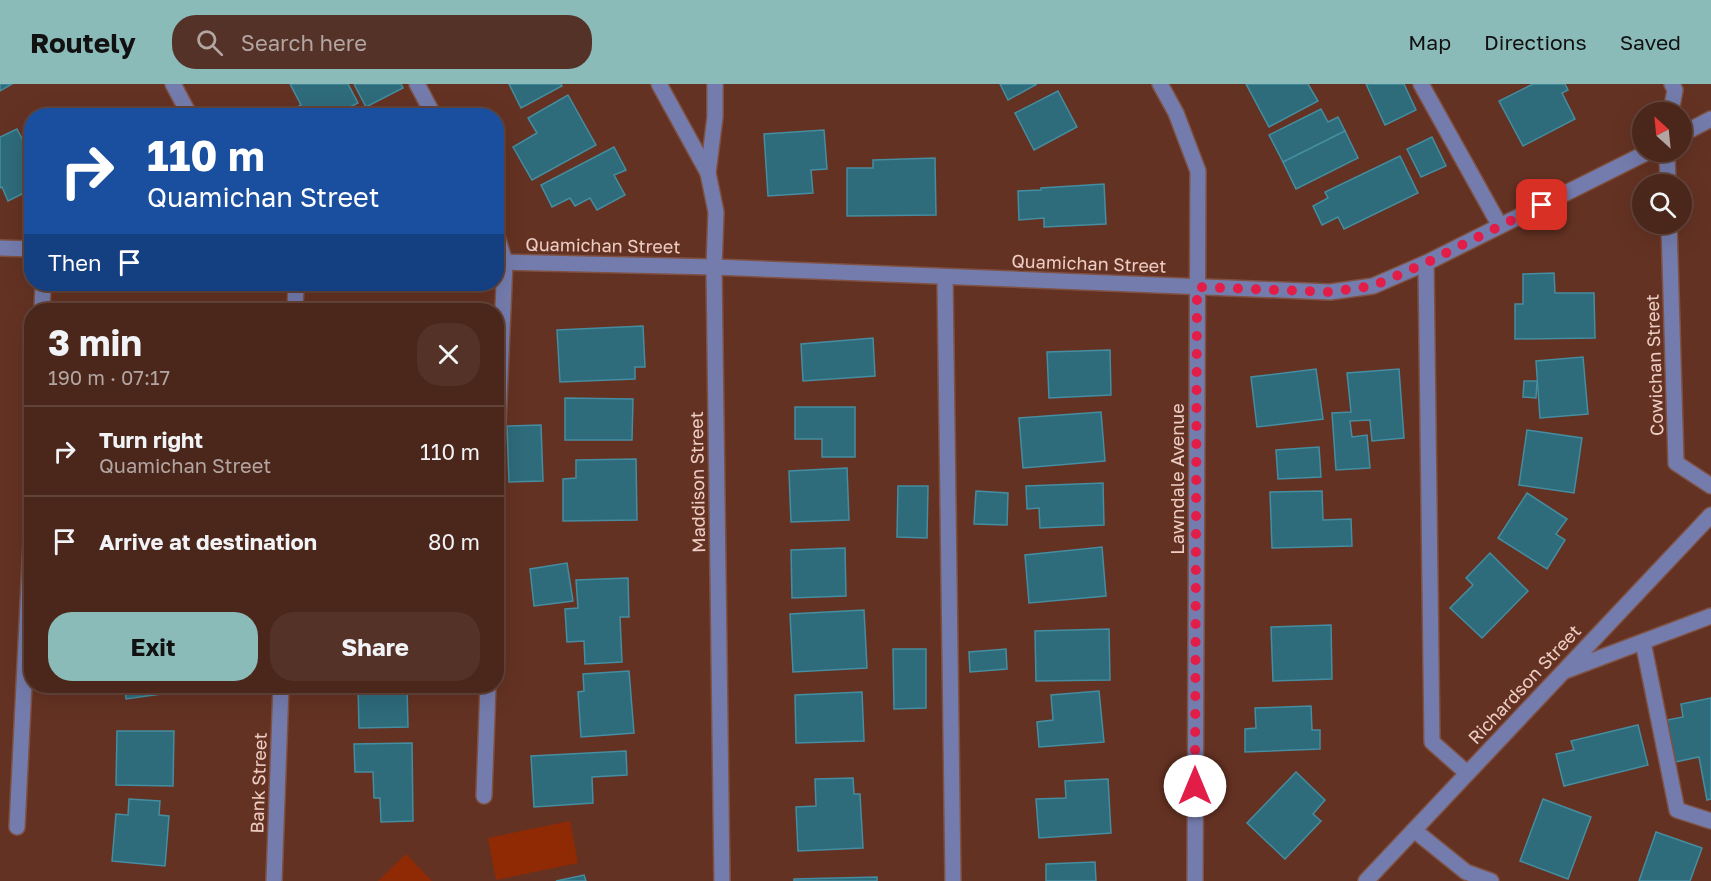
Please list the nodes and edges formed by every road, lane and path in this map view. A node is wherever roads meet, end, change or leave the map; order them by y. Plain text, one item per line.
1 (173, 84) edge
2 (417, 84) edge
3 (659, 84) edge
4 (715, 84) edge
5 (1160, 84) edge
6 (1421, 84) edge
7 (1672, 84) edge
8 (1673, 102) edge
9 (186, 108) edge
10 (430, 108) edge
11 (1711, 119) edge
12 (1692, 129) edge
13 (1632, 160) edge
14 (708, 173) junction
15 (1500, 226) junction
16 (1669, 234) edge
17 (0, 248) edge
18 (24, 249) edge
19 (504, 262) edge
20 (1426, 263) junction
21 (714, 267) junction
22 (945, 277) junction
23 (1197, 287) junction
24 (1711, 486) edge
25 (1711, 515) edge
26 (1711, 616) edge
27 (1643, 642) junction
28 (1562, 672) junction
29 (24, 685) edge
30 (281, 693) edge
31 (488, 693) edge
32 (1467, 773) junction
33 (484, 796) dead end
34 (1711, 821) edge
35 (17, 827) dead end
36 (1414, 830) junction
37 (274, 881) edge
38 (722, 881) edge
39 (953, 881) edge
40 (1195, 881) edge
41 (1366, 881) edge
42 (1491, 881) edge

1 - 9 street
2 - 10 street
3 - 14 street
4 - 14 street, Maddison Street
5 - 23 street, Lawndale Avenue
6 - 15 street
7 - 8 street
11 - 12 street
13 - 15 street, Quamichan Street
14 - 21 street, Maddison Street
15 - 20 street, Quamichan Street
16 - 24 street, Cowichan Street
17 - 18 street
19 - 21 street, Quamichan Street
20 - 23 street, Quamichan Street
20 - 32 street
21 - 22 street, Quamichan Street
21 - 38 street, Maddison Street
22 - 23 street, Quamichan Street
22 - 39 street
23 - 40 street, Lawndale Avenue
25 - 28 street, Richardson Street
26 - 27 street
27 - 28 street
27 - 34 street
28 - 32 street, Richardson Street
29 - 35 street
30 - 37 street, Bank Street
31 - 33 street
32 - 36 street, Richardson Street
36 - 41 street, Richardson Street
36 - 42 street

